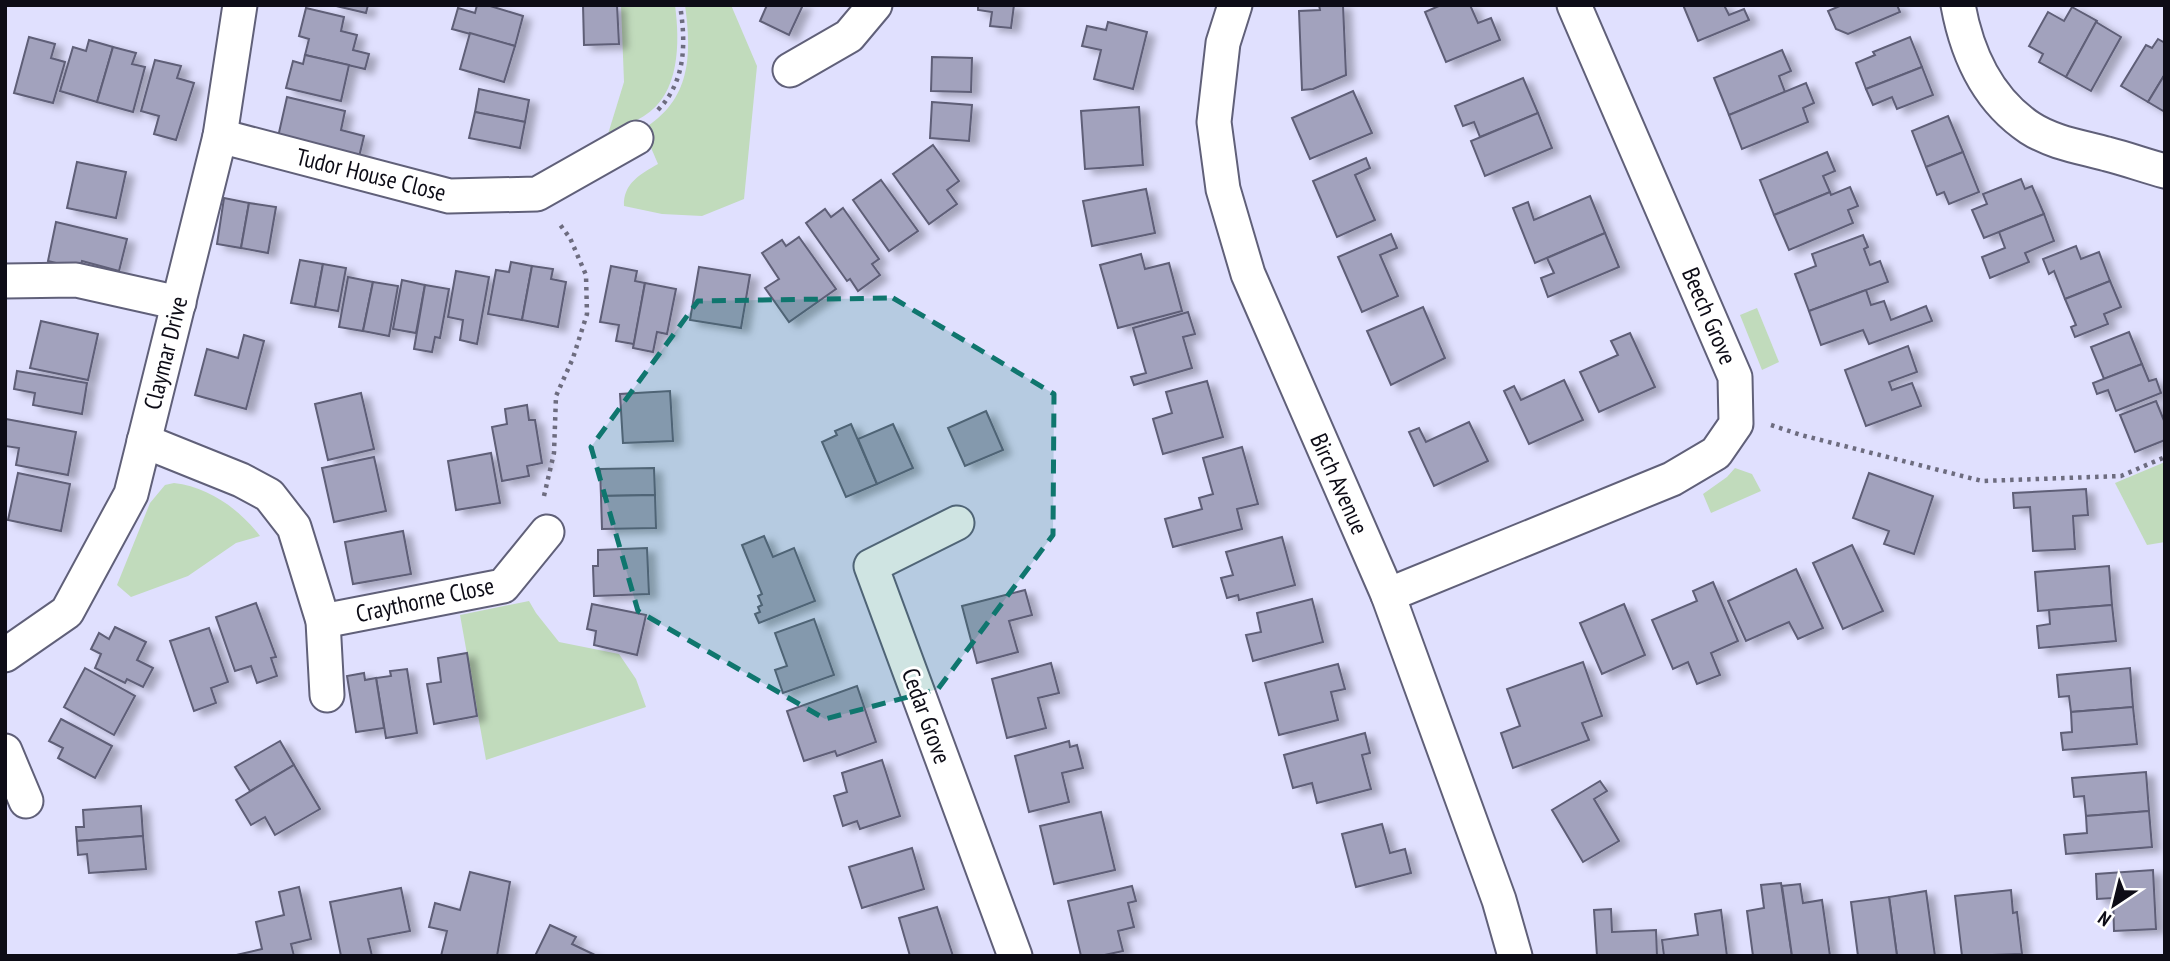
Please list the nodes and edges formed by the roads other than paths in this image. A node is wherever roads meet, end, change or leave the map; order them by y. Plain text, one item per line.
1 (240, 5) edge
2 (875, 5) edge
3 (1235, 5) edge
4 (1574, 5) edge
5 (1958, 5) edge
6 (790, 70) dead end
7 (220, 136) junction
8 (636, 138) road end
9 (2165, 172) edge
10 (5, 281) edge
11 (179, 303) junction
12 (145, 441) junction
13 (957, 523) dead end
14 (547, 533) road end
15 (1388, 596) junction
16 (323, 621) junction
17 (5, 655) edge
18 (327, 695) dead end
19 (5, 751) edge
20 (26, 802) dead end
21 (1015, 956) edge
22 (1515, 956) edge

1 - 7 street, Claymar Drive
2 - 6 street
3 - 15 street, Birch Avenue
4 - 15 street, Beech Grove
5 - 9 street
7 - 8 street, Tudor House Close
7 - 11 street, Claymar Drive
10 - 11 street
11 - 12 street, Claymar Drive
12 - 16 street, Craythorne Close
12 - 17 street, Claymar Drive
13 - 21 street, Cedar Grove
14 - 16 street, Craythorne Close
15 - 22 street, Birch Avenue
16 - 18 street, Craythorne Close
19 - 20 street

